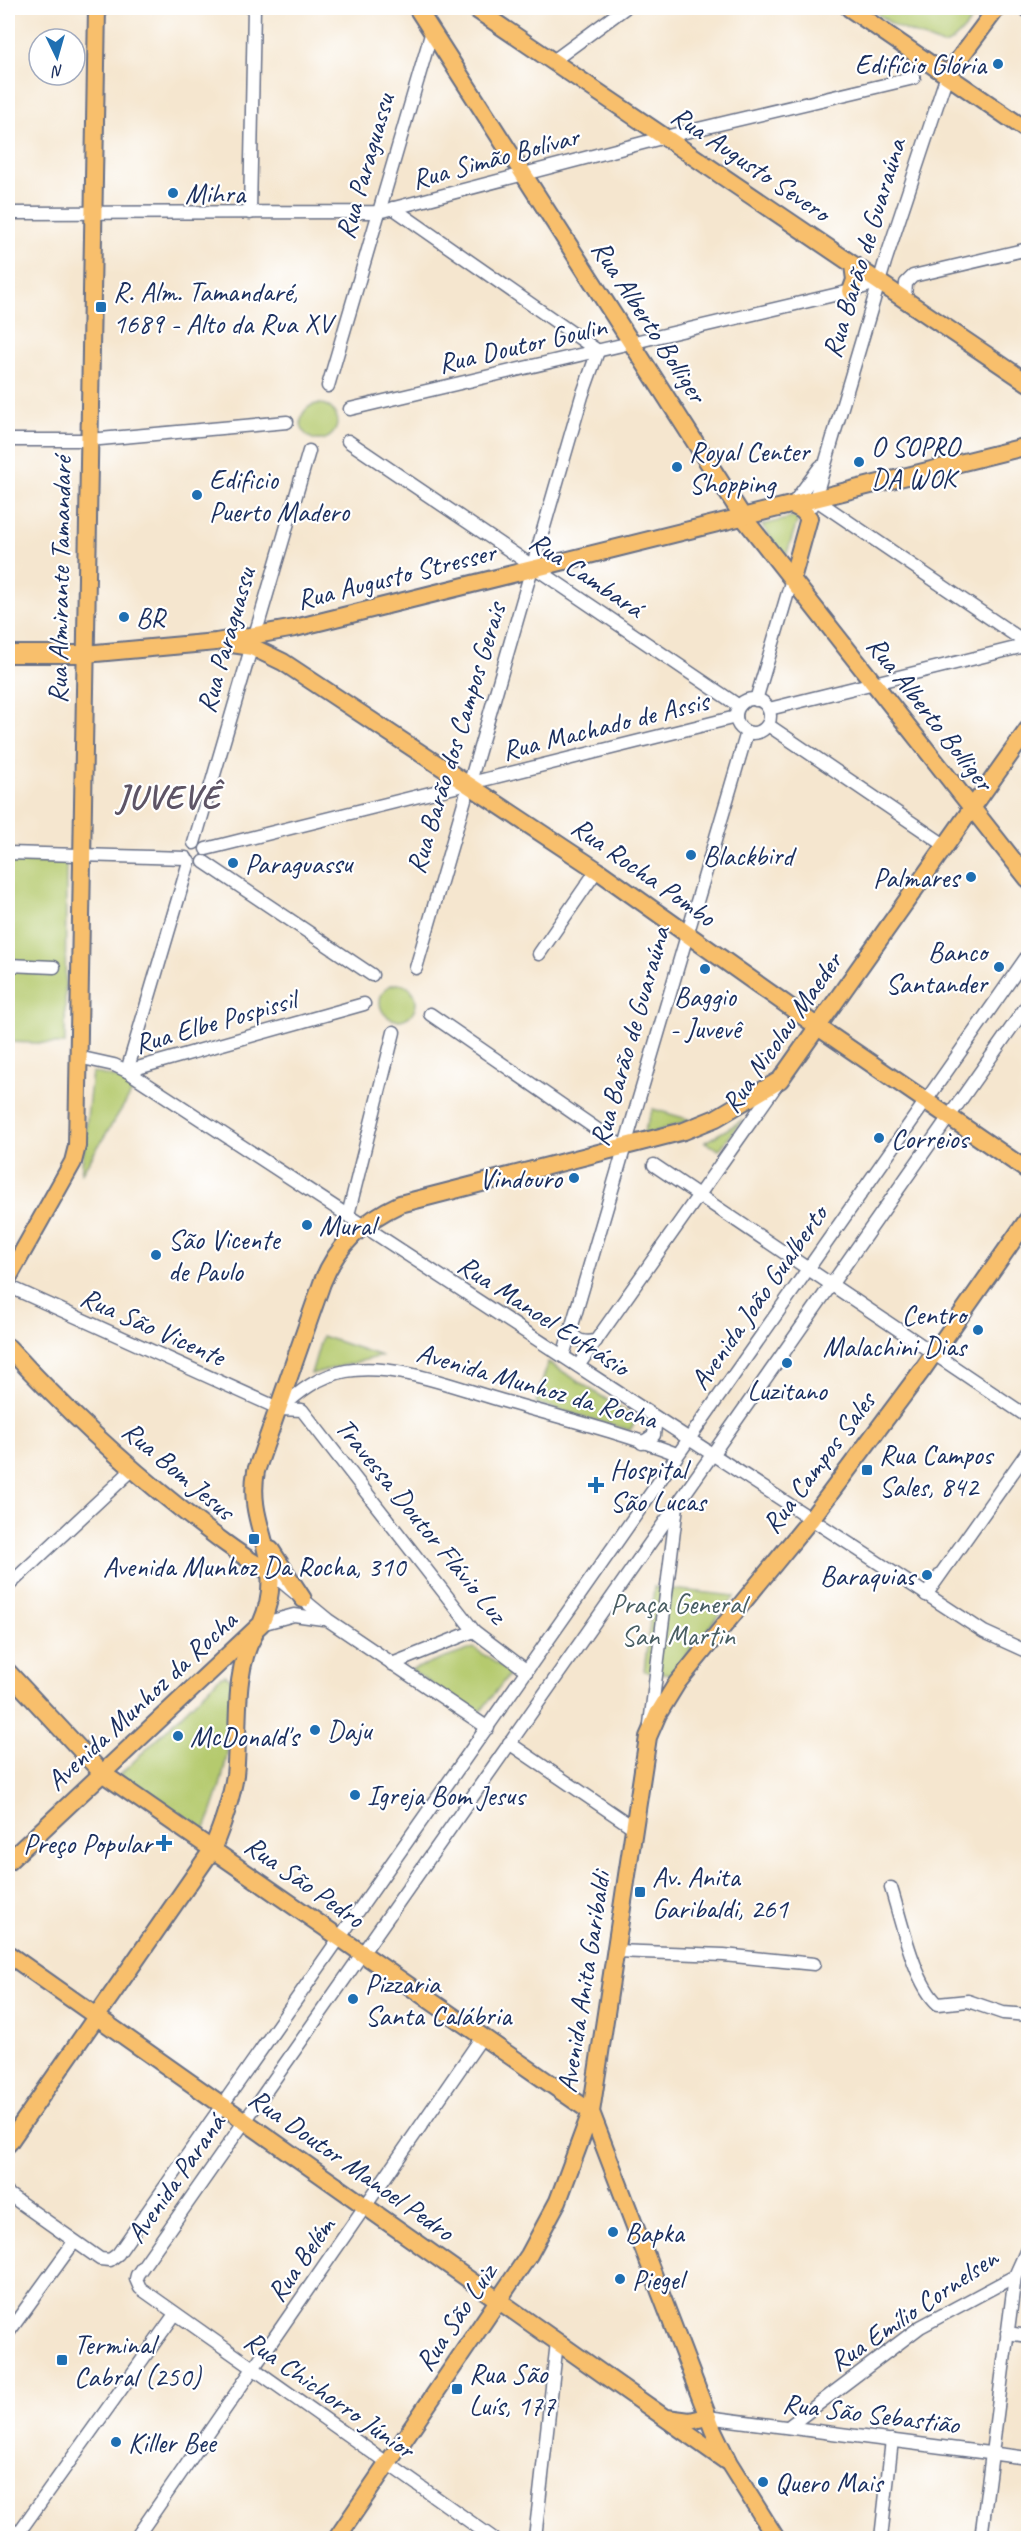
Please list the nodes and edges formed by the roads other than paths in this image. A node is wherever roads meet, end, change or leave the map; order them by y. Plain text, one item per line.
1 (97, 8) edge
2 (254, 8) edge
3 (417, 8) edge
4 (474, 8) edge
5 (625, 8) edge
6 (849, 8) edge
7 (997, 8) edge
8 (1024, 8) edge
9 (1029, 12) edge
10 (432, 31) junction
11 (553, 61) junction
12 (947, 75) junction
13 (914, 78) dead end
14 (1029, 130) edge
15 (665, 138) junction
16 (524, 174) junction
17 (393, 208) junction
18 (379, 212) junction
19 (8, 213) edge
20 (93, 213) junction
21 (250, 213) junction
22 (1029, 249) edge
23 (853, 265) junction
24 (879, 282) junction
25 (851, 291) junction
26 (905, 299) junction
27 (632, 343) junction
28 (598, 351) junction
29 (1029, 382) edge
30 (328, 386) dead end
31 (350, 410) dead end
32 (287, 422) dead end
33 (833, 439) junction
34 (8, 440) edge
35 (89, 440) junction
36 (348, 441) dead end
37 (1029, 446) edge
38 (309, 452) dead end
39 (815, 499) junction
40 (792, 505) junction
41 (743, 517) junction
42 (809, 518) junction
43 (774, 557) junction
44 (797, 561) junction
45 (534, 568) junction
46 (792, 579) junction
47 (295, 628) junction
48 (253, 641) junction
49 (1029, 644) edge
50 (8, 654) edge
51 (85, 654) junction
52 (283, 662) junction
53 (874, 683) junction
54 (756, 700) junction
55 (769, 709) junction
56 (738, 712) junction
57 (768, 725) junction
58 (1029, 729) edge
59 (747, 732) junction
60 (468, 784) junction
61 (972, 808) junction
62 (946, 846) junction
63 (201, 851) junction
64 (8, 853) edge
65 (82, 855) junction
66 (187, 860) junction
67 (597, 870) junction
68 (1029, 879) edge
69 (687, 934) junction
70 (540, 954) dead end
71 (1027, 959) edge
72 (8, 965) edge
73 (54, 967) dead end
74 (416, 968) dead end
75 (372, 975) dead end
76 (364, 1004) dead end
77 (1029, 1004) edge
78 (430, 1014) dead end
79 (818, 1027) junction
80 (394, 1032) dead end
81 (78, 1057) junction
82 (127, 1071) junction
83 (780, 1080) junction
84 (937, 1109) junction
85 (624, 1148) junction
86 (654, 1165) dead end
87 (1029, 1171) edge
88 (699, 1195) junction
89 (348, 1215) junction
90 (1029, 1219) edge
91 (364, 1226) junction
92 (807, 1268) junction
93 (8, 1278) edge
94 (831, 1284) junction
95 (8, 1286) edge
96 (571, 1330) junction
97 (596, 1341) junction
98 (8, 1347) edge
99 (934, 1353) junction
100 (563, 1356) junction
101 (578, 1366) junction
102 (280, 1409) junction
103 (1029, 1417) edge
104 (656, 1418) junction
105 (688, 1439) junction
106 (642, 1443) junction
107 (1029, 1451) edge
108 (677, 1454) junction
109 (712, 1455) junction
110 (133, 1469) junction
111 (677, 1505) junction
112 (811, 1519) junction
113 (265, 1539) junction
114 (271, 1573) junction
115 (8, 1586) edge
116 (926, 1595) junction
117 (303, 1599) junction
118 (328, 1620) junction
119 (261, 1624) junction
120 (474, 1631) junction
121 (1029, 1652) edge
122 (392, 1664) junction
123 (527, 1671) junction
124 (8, 1672) edge
125 (488, 1728) junction
126 (648, 1737) junction
127 (509, 1743) junction
128 (102, 1773) junction
129 (634, 1828) junction
130 (213, 1850) junction
131 (8, 1862) edge
132 (891, 1888) dead end
133 (340, 1939) junction
134 (615, 1951) junction
135 (8, 1954) edge
136 (362, 1954) junction
137 (814, 1964) dead end
138 (1029, 2015) edge
139 (97, 2017) junction
140 (482, 2037) junction
141 (223, 2106) junction
142 (591, 2112) junction
143 (245, 2121) junction
144 (8, 2144) edge
145 (8, 2194) edge
146 (365, 2206) junction
147 (74, 2242) junction
148 (1029, 2247) edge
149 (1015, 2276) junction
150 (140, 2288) joint
151 (498, 2301) junction
152 (175, 2314) junction
153 (8, 2333) edge
154 (1007, 2334) junction
155 (1029, 2336) edge
156 (557, 2342) junction
157 (254, 2368) junction
158 (707, 2417) junction
159 (664, 2418) junction
160 (788, 2427) junction
161 (892, 2440) junction
162 (992, 2453) junction
163 (1029, 2458) edge
164 (729, 2463) junction
165 (387, 2464) junction
166 (8, 2525) edge
167 (19, 2537) edge
168 (136, 2538) edge
169 (336, 2538) edge
170 (493, 2538) edge
171 (535, 2538) edge
172 (776, 2538) edge
173 (881, 2538) edge
174 (981, 2538) edge

1 - 20 main road, Rua Almirante Tamandaré
2 - 21 street
3 - 10 main road, Rua Alberto Bolliger
4 - 11 main road, Rua Augusto Severo
5 - 11 street
6 - 12 main road
7 - 12 main road
8 - 9 street
10 - 16 main road, Rua Alberto Bolliger
10 - 18 street, Rua Paraguassu
11 - 15 main road, Rua Augusto Severo
12 - 14 main road
12 - 24 street, Rua Barão de Guaraúna
13 - 15 street, Rua Simão Bolívar
15 - 16 street, Rua Simão Bolívar
15 - 23 main road, Rua Augusto Severo
16 - 17 street, Rua Simão Bolívar
16 - 27 main road, Rua Alberto Bolliger
17 - 18 street, Rua Simão Bolívar
17 - 28 street
18 - 21 street, Rua Simão Bolívar
18 - 30 street, Rua Paraguassu
19 - 20 street, Rua Simão Bolívar
20 - 21 street, Rua Simão Bolívar
20 - 35 main road, Rua Almirante Tamandaré
22 - 26 street
23 - 24 main road, Rua Augusto Severo
23 - 25 main road
24 - 25 street, Rua Doutor Goulin
24 - 26 main road, Rua Augusto Severo
24 - 33 street, Rua Barão de Guaraúna
25 - 27 street, Rua Doutor Goulin
26 - 29 main road, Rua Augusto Severo
27 - 28 street, Rua Doutor Goulin
27 - 41 main road, Rua Alberto Bolliger
28 - 31 street, Rua Doutor Goulin
28 - 45 street, Rua Barão dos Campos Gerais
32 - 35 street
33 - 39 street, Rua Barão de Guaraúna
33 - 40 street, Rua Barão de Guaraúna
34 - 35 street
35 - 51 main road, Rua Almirante Tamandaré
36 - 45 street, Rua Cambará
37 - 39 main road, Rua Augusto Stresser
38 - 48 street, Rua Paraguassu
39 - 40 main road, Rua Augusto Stresser
39 - 42 street, Rua Barão de Guaraúna
39 - 49 street
40 - 41 main road, Rua Augusto Stresser
40 - 42 main road
41 - 43 main road, Rua Alberto Bolliger
41 - 45 main road, Rua Augusto Stresser
42 - 44 main road, Rua Barão de Guaraúna
43 - 44 main road
43 - 46 main road, Rua Alberto Bolliger
44 - 46 main road, Rua Barão de Guaraúna
45 - 47 main road, Rua Augusto Stresser
45 - 56 street, Rua Cambará
45 - 60 street, Rua Barão dos Campos Gerais
46 - 53 main road, Rua Alberto Bolliger
46 - 54 street, Rua Barão de Guaraúna
47 - 48 main road, Rua Augusto Stresser
47 - 52 main road
48 - 51 main road, Rua Rocha Pombo
48 - 52 main road, Rua Rocha Pombo
48 - 63 street, Rua Paraguassu
49 - 53 street
50 - 51 main road
51 - 65 main road, Rua Almirante Tamandaré
52 - 60 main road, Rua Rocha Pombo
53 - 55 street
53 - 61 main road, Rua Alberto Bolliger
54 - 55 street
54 - 56 street
55 - 57 street
56 - 59 street
56 - 60 street, Rua Machado de Assis
57 - 59 street
57 - 62 street
58 - 61 main road, Rua Nicolau Maeder
59 - 69 street, Rua Barão de Guaraúna
60 - 63 street, Rua Machado de Assis
60 - 67 main road, Rua Rocha Pombo
60 - 74 street, Rua Barão dos Campos Gerais
61 - 62 main road, Rua Nicolau Maeder
61 - 68 main road, Rua Alberto Bolliger
62 - 79 main road, Rua Nicolau Maeder
63 - 66 street, Rua Machado de Assis
63 - 66 street, Rua Paraguassu
63 - 75 street
64 - 65 street
65 - 66 street
65 - 81 main road, Rua Almirante Tamandaré
66 - 82 street
67 - 69 main road, Rua Rocha Pombo
67 - 70 street
69 - 79 main road, Rua Rocha Pombo
69 - 85 street, Rua Barão de Guaraúna
71 - 84 street, Avenida João Gualberto
72 - 73 street
76 - 82 street, Rua Elbe Pospissil
77 - 84 street, Avenida João Gualberto
78 - 85 street
79 - 83 main road, Rua Nicolau Maeder
79 - 84 main road, Rua Rocha Pombo
80 - 89 street
81 - 82 street, Rua Elbe Pospissil
81 - 93 main road, Rua Almirante Tamandaré
82 - 89 street, Rua Manoel Eufrásio
83 - 85 main road
83 - 88 street, Rua Nicolau Maeder
84 - 87 main road, Rua Rocha Pombo
84 - 92 street, Avenida João Gualberto
84 - 94 street, Avenida João Gualberto
85 - 91 main road
85 - 96 street, Rua Barão de Guaraúna
86 - 88 street
88 - 92 street
88 - 97 street, Rua Nicolau Maeder
89 - 91 street, Rua Manoel Eufrásio
90 - 99 main road, Rua Campos Sales
91 - 100 street, Rua Manoel Eufrásio
91 - 102 main road
92 - 94 street
92 - 105 street, Avenida João Gualberto
94 - 99 street
94 - 109 street, Avenida João Gualberto
95 - 102 street, Rua São Vicente
96 - 97 street
96 - 100 street, Rua Barão de Guaraúna
97 - 101 street, Rua Nicolau Maeder
98 - 110 main road, Rua Bom Jesus
99 - 103 street
99 - 112 main road, Rua Campos Sales
100 - 101 street, Rua Manoel Eufrásio
101 - 104 street, Rua Manoel Eufrásio
102 - 106 street, Avenida Munhoz da Rocha
102 - 113 main road, Avenida Munhoz da Rocha
102 - 120 street, Travessa Doutor Flávio Luz
104 - 105 street, Rua Manoel Eufrásio
104 - 106 street
105 - 108 street, Avenida João Gualberto
105 - 109 street, Rua Manoel Eufrásio
106 - 108 street, Avenida Munhoz da Rocha
107 - 116 street
108 - 123 street, Avenida João Gualberto
109 - 111 street, Avenida João Gualberto
109 - 112 street, Rua Manoel Eufrásio
110 - 114 main road, Rua Bom Jesus
110 - 115 street
111 - 126 street, Avenida Anita Garibaldi
111 - 127 street, Avenida João Gualberto
112 - 116 street, Rua Manoel Eufrásio
112 - 126 main road, Rua Campos Sales
113 - 114 main road, Avenida Munhoz da Rocha
113 - 117 main road
114 - 117 street, Rua Bom Jesus
114 - 119 main road, Avenida Munhoz da Rocha
116 - 121 street, Rua Manoel Eufrásio
117 - 118 street, Rua Bom Jesus
118 - 119 street, Rua Bom Jesus
118 - 122 street, Rua Bom Jesus
119 - 128 main road, Avenida Munhoz da Rocha
119 - 130 main road
120 - 122 street
120 - 123 street, Travessa Doutor Flávio Luz
122 - 125 street, Rua Bom Jesus
123 - 125 street, Avenida João Gualberto
124 - 128 main road, Rua São Pedro
125 - 133 street, Avenida Paraná
126 - 129 main road, Avenida Anita Garibaldi
127 - 129 street
127 - 136 street, Avenida Paraná
128 - 130 main road, Rua São Pedro
128 - 131 main road, Avenida Munhoz da Rocha
129 - 134 main road, Avenida Anita Garibaldi
130 - 133 main road, Rua São Pedro
130 - 139 main road
132 - 138 street
133 - 136 main road, Rua São Pedro
133 - 141 street, Avenida Paraná
134 - 137 street
134 - 142 main road, Avenida Anita Garibaldi
135 - 139 main road, Rua Doutor Manoel Pedro
136 - 140 main road, Rua São Pedro
136 - 143 street, Avenida Paraná
139 - 141 main road, Rua Doutor Manoel Pedro
139 - 144 main road
140 - 142 main road, Rua São Pedro
140 - 146 street, Rua Belém
141 - 143 main road, Rua Doutor Manoel Pedro
141 - 147 street, Avenida Paraná
142 - 151 main road, Rua São Luiz
142 - 158 main road, Avenida Anita Garibaldi
143 - 146 main road, Rua Doutor Manoel Pedro
143 - 150 street, Avenida Paraná
145 - 147 street
146 - 151 main road, Rua Doutor Manoel Pedro
146 - 157 street, Rua Belém
147 - 153 street
148 - 149 street, Rua Emílio Cornelsen
149 - 154 street
149 - 160 street, Rua Emílio Cornelsen
150 - 152 street, Rua Chichorro Júnior
151 - 156 main road, Rua Doutor Manoel Pedro
151 - 165 main road, Rua São Luiz
152 - 157 street, Rua Chichorro Júnior
152 - 167 street
154 - 155 street
154 - 162 street
156 - 159 main road, Rua Doutor Manoel Pedro
156 - 171 street
157 - 165 street, Rua Chichorro Júnior
157 - 168 street, Rua Belém
158 - 159 main road
158 - 160 street, Rua São Sebastião
158 - 164 main road, Avenida Anita Garibaldi
159 - 164 main road, Rua Doutor Manoel Pedro
160 - 161 street, Rua São Sebastião
161 - 162 street, Rua São Sebastião
161 - 173 street
162 - 163 street, Rua São Sebastião
162 - 174 street
164 - 172 main road, Avenida Anita Garibaldi
165 - 169 main road, Rua São Luiz
165 - 170 street, Rua Chichorro Júnior
166 - 167 street

